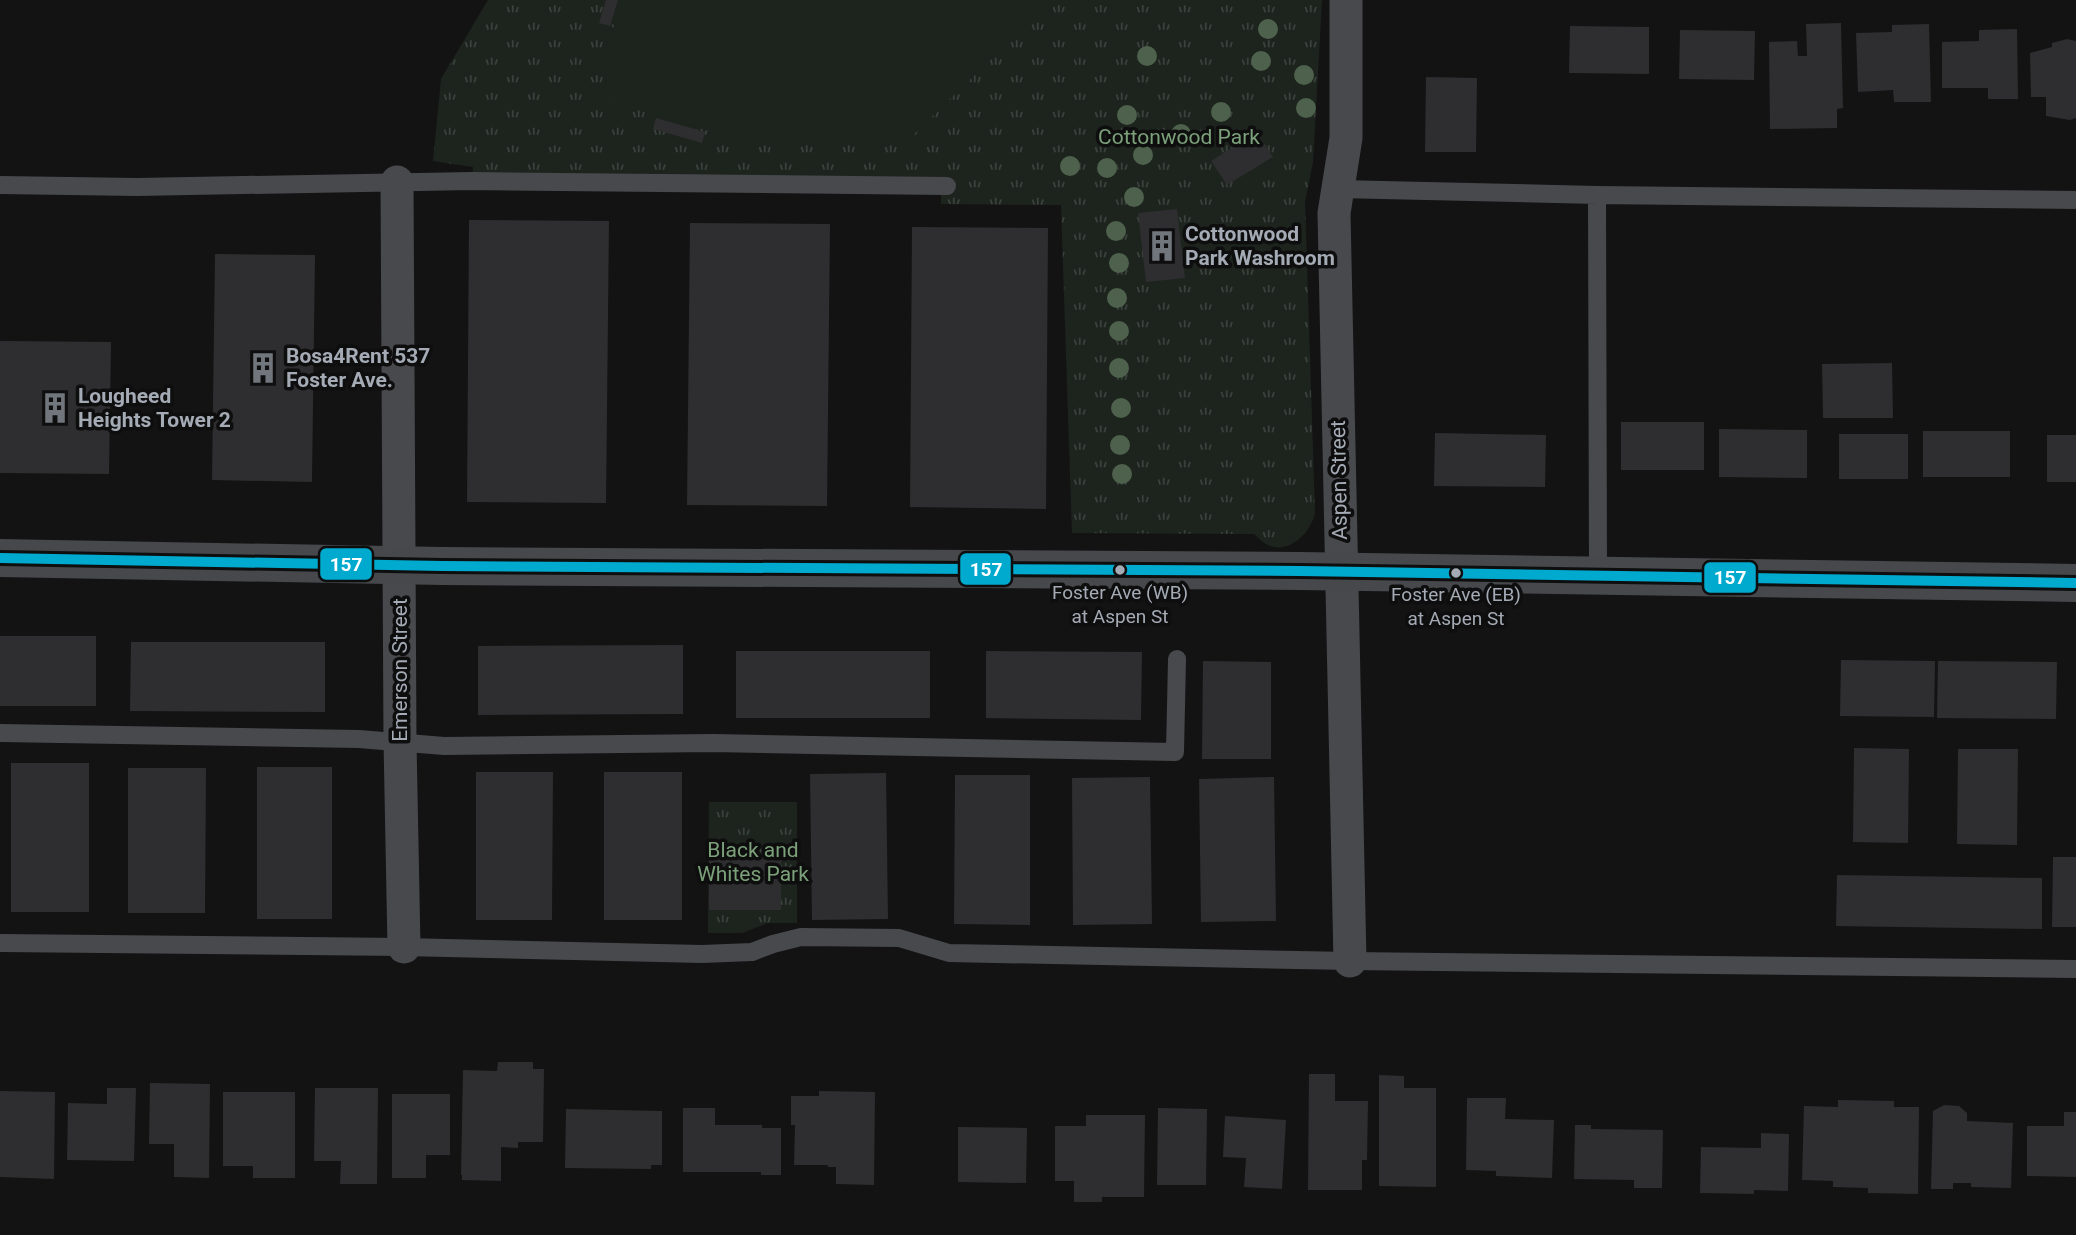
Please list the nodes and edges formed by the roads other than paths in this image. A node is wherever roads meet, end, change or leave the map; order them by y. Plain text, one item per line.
1 (1346, 0) edge
2 (397, 182) junction
3 (0, 185) edge
4 (947, 186) dead end
5 (1338, 189) junction
6 (1597, 195) junction
7 (2076, 200) edge
8 (0, 558) edge
9 (399, 566) junction
10 (1341, 573) junction
11 (1598, 576) junction
12 (2076, 583) edge
13 (1177, 659) dead end
14 (0, 733) edge
15 (400, 741) junction
16 (0, 943) edge
17 (404, 947) junction
18 (1350, 961) junction
19 (2076, 969) edge

1 - 5 street, Aspen Street
2 - 3 lane
2 - 4 lane
2 - 9 street, Emerson Street
5 - 6 lane
5 - 10 street, Aspen Street
6 - 7 lane
6 - 11 lane
8 - 9 street
9 - 10 street
9 - 15 street, Emerson Street
10 - 11 street
10 - 18 street, Aspen Street
11 - 12 street
13 - 15 lane
14 - 15 lane
15 - 17 street, Emerson Street
16 - 17 lane
17 - 18 lane
18 - 19 lane

